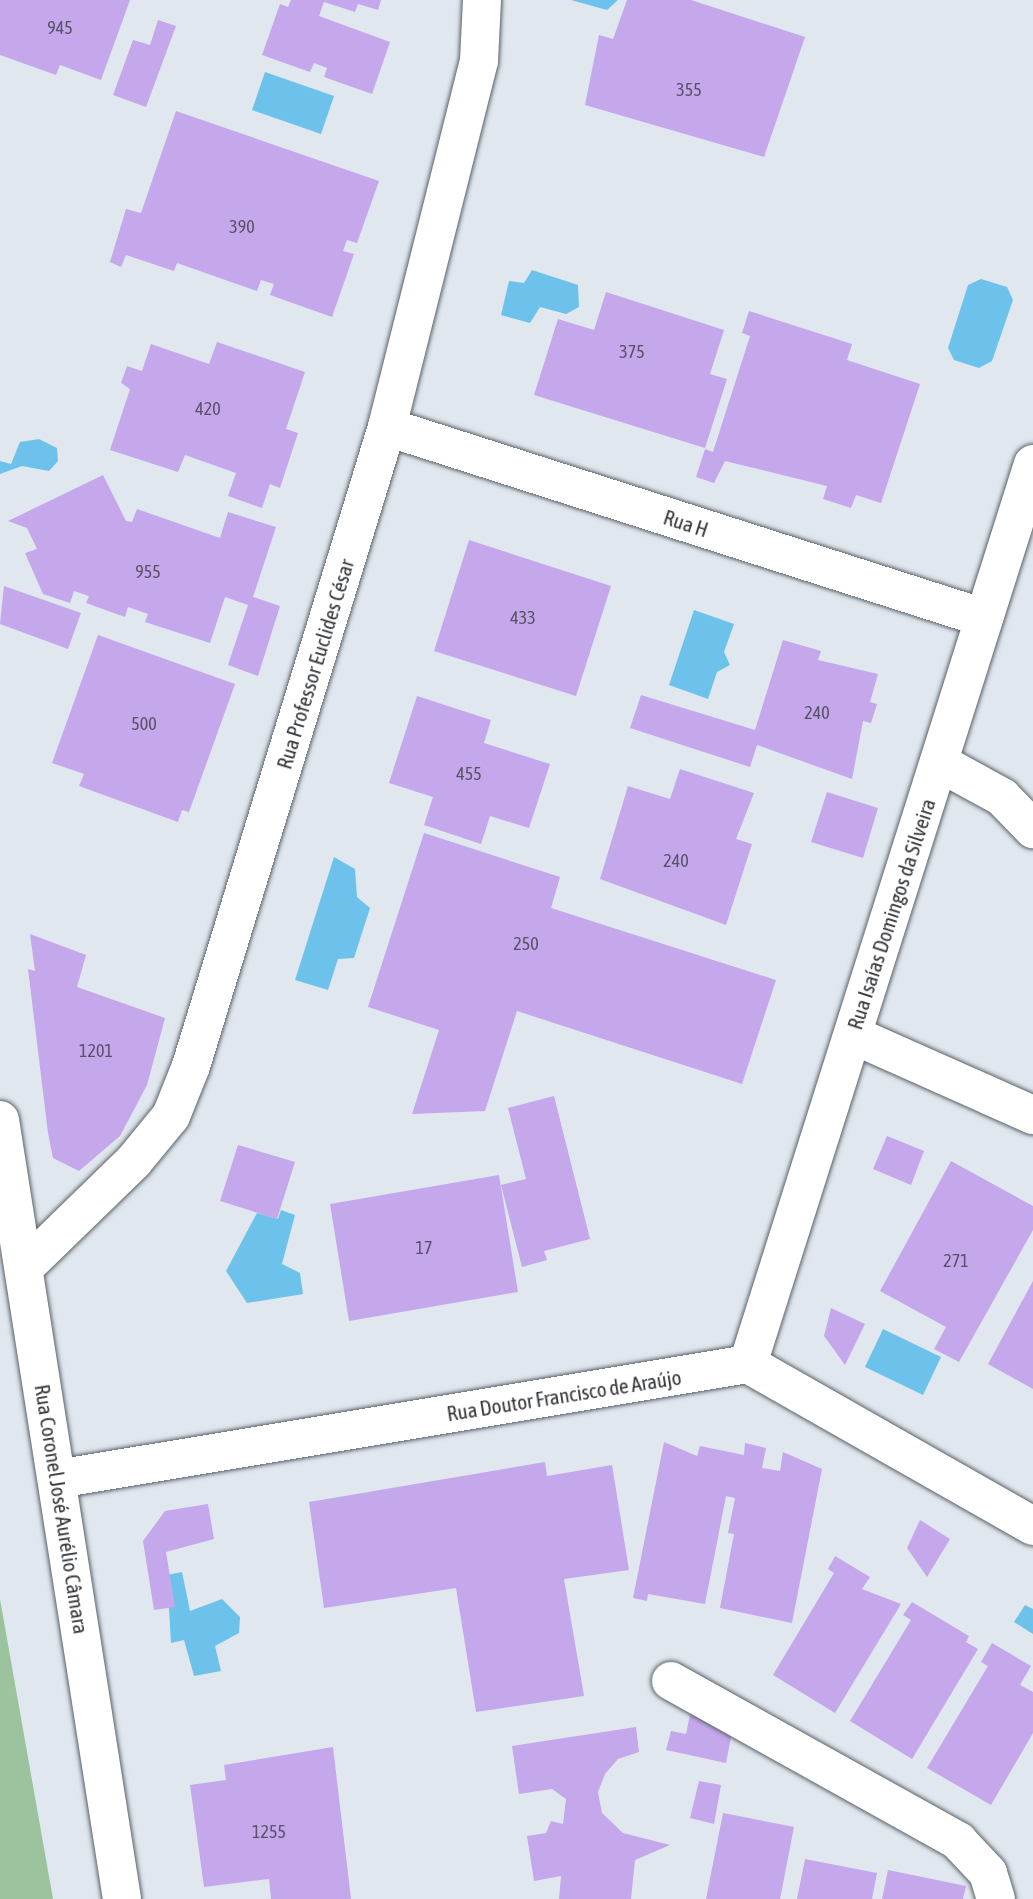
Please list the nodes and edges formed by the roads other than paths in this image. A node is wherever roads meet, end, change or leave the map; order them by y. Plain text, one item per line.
1 (482, 0) edge
2 (387, 427) junction
3 (1033, 464) edge
4 (984, 618) junction
5 (940, 763) junction
6 (1033, 829) edge
7 (853, 1035) junction
8 (1033, 1115) edge
9 (0, 1120) edge
10 (24, 1268) junction
11 (748, 1364) junction
12 (57, 1479) junction
13 (1033, 1526) edge
14 (671, 1681) dead end
15 (122, 1899) edge
16 (996, 1899) edge

1 - 2 street, Rua Professor Euclides César
2 - 4 street, Rua H
2 - 10 street, Rua Professor Euclides César
3 - 4 street, Rua Isaías Domingos da Silveira
4 - 5 street, Rua Isaías Domingos da Silveira
5 - 6 street
5 - 7 street, Rua Isaías Domingos da Silveira
7 - 8 street
7 - 11 street, Rua Isaías Domingos da Silveira
9 - 10 street, Rua Coronel José Aurélio Câmara
10 - 12 street, Rua Coronel José Aurélio Câmara
11 - 12 street, Rua Doutor Francisco de Araújo
11 - 13 street
12 - 15 street, Rua Coronel José Aurélio Câmara
14 - 16 street

